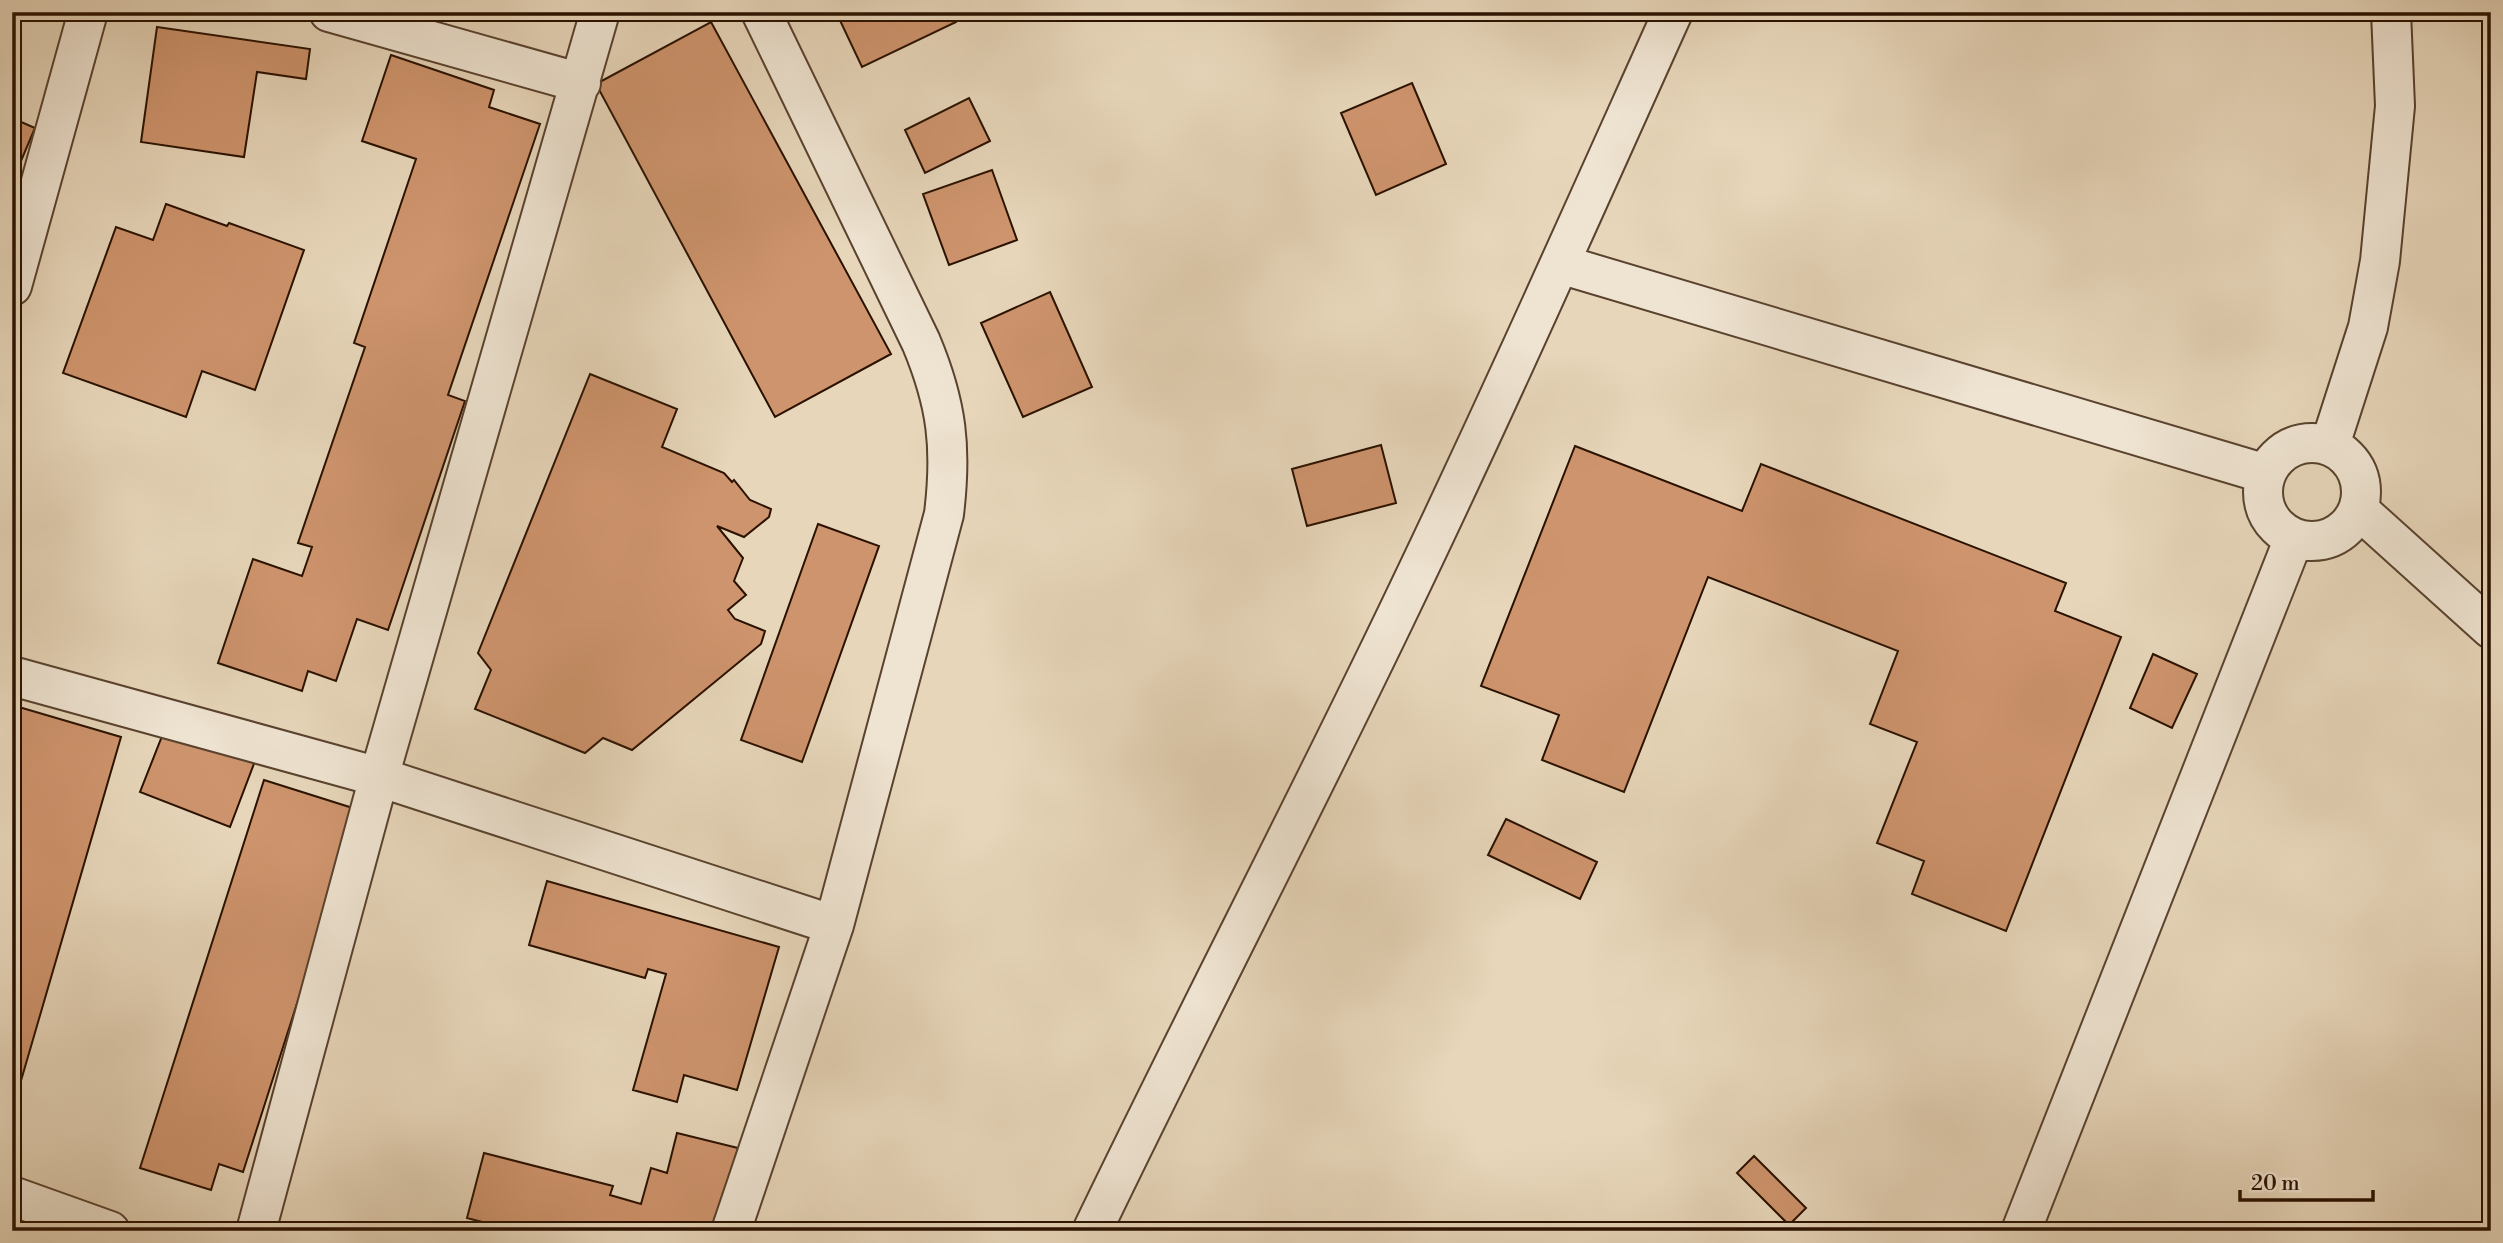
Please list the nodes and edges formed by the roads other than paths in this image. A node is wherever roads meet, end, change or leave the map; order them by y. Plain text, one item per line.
1 (88, 12) edge
2 (329, 12) edge
3 (600, 12) edge
4 (761, 12) edge
5 (1673, 12) edge
6 (2392, 12) edge
7 (581, 83) junction
8 (1559, 264) junction
9 (12, 285) edge
10 (2330, 445) junction
11 (2266, 474) junction
12 (2358, 509) junction
13 (2294, 538) junction
14 (2491, 629) edge
15 (12, 676) edge
16 (379, 777) junction
17 (834, 925) junction
18 (12, 1196) edge
19 (110, 1231) edge
20 (256, 1231) edge
21 (731, 1231) edge
22 (1092, 1231) edge
23 (2021, 1231) edge

1 - 9 street
2 - 7 street
3 - 7 street
4 - 17 street
5 - 8 street
6 - 10 street
7 - 16 street
8 - 11 street
8 - 22 street
10 - 11 street
10 - 12 street
11 - 13 street
12 - 13 street
12 - 14 street
13 - 23 street
15 - 16 street
16 - 17 street
16 - 20 street
17 - 21 street
18 - 19 street

